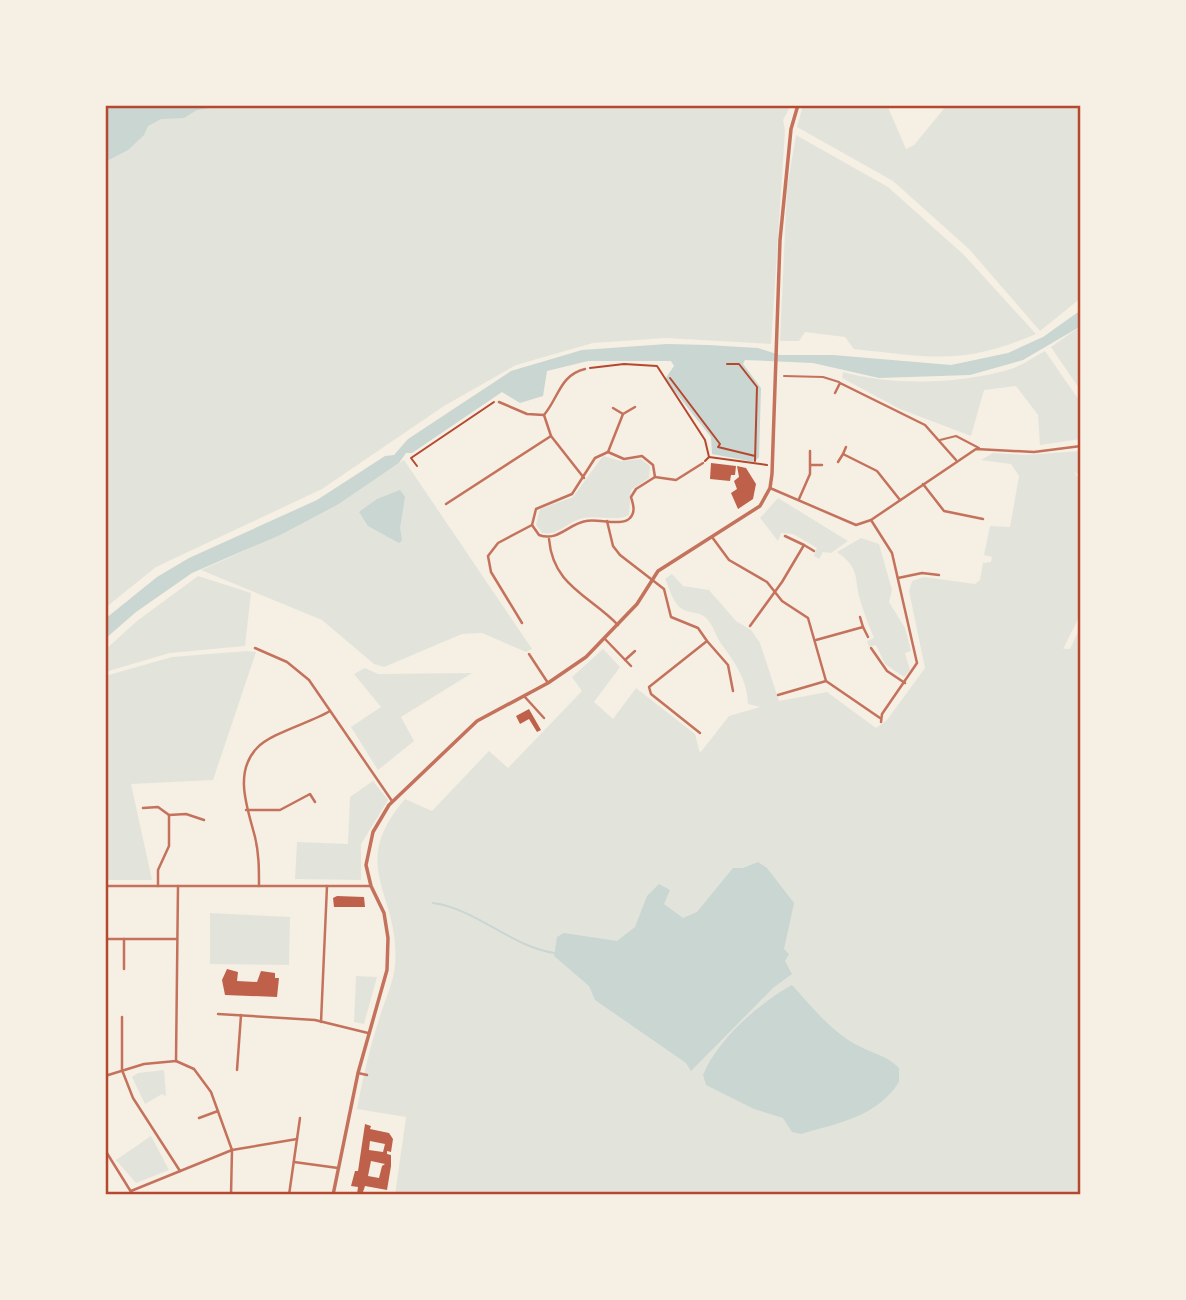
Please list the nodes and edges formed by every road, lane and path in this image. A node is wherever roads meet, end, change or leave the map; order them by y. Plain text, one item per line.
1 (798, 105) edge
2 (727, 364) dead end
3 (585, 369) joint
4 (784, 376) dead end
5 (670, 378) dead end
6 (840, 383) junction
7 (835, 393) dead end
8 (499, 402) joint
9 (635, 407) dead end
10 (613, 408) dead end
11 (623, 414) junction
12 (544, 415) junction
13 (551, 436) junction
14 (940, 440) junction
15 (1081, 446) edge
16 (846, 447) dead end
17 (979, 449) junction
18 (810, 451) dead end
19 (608, 452) junction
20 (843, 454) junction
21 (755, 456) junction
22 (709, 457) junction
23 (956, 460) junction
24 (755, 461) dead end
25 (838, 462) dead end
26 (703, 463) joint
27 (811, 465) junction
28 (822, 465) dead end
29 (417, 466) dead end
30 (772, 466) junction
31 (654, 477) junction
32 (584, 478) junction
33 (923, 484) junction
34 (770, 488) junction
35 (799, 499) junction
36 (900, 500) junction
37 (446, 504) dead end
38 (983, 519) dead end
39 (871, 520) junction
40 (607, 521) junction
41 (532, 525) junction
42 (785, 536) dead end
43 (548, 537) junction
44 (712, 537) junction
45 (804, 545) junction
46 (814, 551) dead end
47 (939, 575) dead end
48 (898, 579) junction
49 (652, 580) junction
50 (774, 590) junction
51 (521, 609) dead end
52 (515, 613) junction
53 (860, 617) dead end
54 (522, 623) dead end
55 (618, 625) junction
56 (750, 626) dead end
57 (863, 627) junction
58 (868, 637) dead end
59 (604, 639) junction
60 (707, 640) junction
61 (816, 640) junction
62 (256, 648) dead end
63 (871, 648) dead end
64 (635, 651) dead end
65 (529, 654) dead end
66 (625, 660) junction
67 (631, 666) dead end
68 (827, 681) junction
69 (905, 683) junction
70 (548, 684) junction
71 (733, 691) dead end
72 (778, 695) dead end
73 (524, 696) junction
74 (330, 711) junction
75 (544, 718) dead end
76 (701, 733) dead end
77 (392, 801) junction
78 (315, 802) dead end
79 (143, 808) dead end
80 (246, 810) junction
81 (169, 815) junction
82 (204, 820) dead end
83 (105, 886) edge
84 (158, 886) junction
85 (178, 886) junction
86 (259, 886) junction
87 (327, 886) junction
88 (371, 886) junction
89 (105, 939) edge
90 (124, 939) junction
91 (177, 939) junction
92 (124, 969) dead end
93 (218, 1014) dead end
94 (241, 1015) junction
95 (122, 1017) dead end
96 (321, 1022) junction
97 (368, 1033) junction
98 (176, 1061) junction
99 (122, 1070) junction
100 (237, 1070) dead end
101 (358, 1073) junction
102 (367, 1075) dead end
103 (105, 1076) edge
104 (218, 1111) junction
105 (200, 1118) dead end
106 (300, 1118) dead end
107 (297, 1139) junction
108 (105, 1150) edge
109 (232, 1150) junction
110 (294, 1162) junction
111 (338, 1168) junction
112 (180, 1171) junction
113 (132, 1193) edge
114 (230, 1195) edge
115 (289, 1195) edge
116 (333, 1195) edge

1 - 30 street
2 - 21 path
3 - 12 street
3 - 22 path
4 - 6 lane
5 - 21 path
6 - 7 street
6 - 14 street
8 - 12 street
8 - 29 path
9 - 11 street
10 - 11 street
11 - 19 street
12 - 13 street
13 - 32 street
13 - 37 street
14 - 17 lane
14 - 23 street
15 - 17 street
16 - 20 street
17 - 23 street
18 - 27 street
19 - 31 street
19 - 32 street
20 - 25 street
20 - 36 street
21 - 24 path
22 - 26 path
22 - 30 path
23 - 33 street
26 - 31 street
27 - 28 street
27 - 35 street
30 - 34 street
31 - 40 street
32 - 41 street
33 - 36 street
33 - 38 street
34 - 35 street
34 - 44 street
35 - 39 street
36 - 39 street
39 - 48 street
40 - 43 street
40 - 49 street
41 - 43 street
41 - 52 street
42 - 45 street
43 - 55 street
44 - 49 street
44 - 50 street
45 - 46 street
45 - 50 street
47 - 48 street
48 - 69 street
49 - 55 street
49 - 60 street
50 - 56 street
50 - 61 street
51 - 52 street
52 - 54 street
53 - 57 street
55 - 59 street
57 - 58 street
57 - 61 street
59 - 66 street
59 - 70 street
60 - 71 street
60 - 76 street
61 - 68 street
62 - 74 street
63 - 69 street
64 - 66 street
65 - 70 street
66 - 67 street
68 - 69 street
68 - 72 street
70 - 73 street
73 - 75 street
73 - 77 street
74 - 77 street
74 - 80 street
77 - 88 street
78 - 80 street
79 - 81 street
80 - 86 street
81 - 82 street
81 - 84 street
83 - 84 street
84 - 85 street
85 - 86 street
85 - 91 street
86 - 87 street
87 - 88 street
87 - 96 street
88 - 97 street
89 - 90 street
90 - 91 street
90 - 92 street
91 - 98 street
93 - 94 street
94 - 96 street
94 - 100 street
95 - 99 street
96 - 97 street
97 - 101 street
98 - 99 street
98 - 104 street
99 - 103 street
99 - 112 street
101 - 102 street
101 - 111 street
104 - 105 street
104 - 109 street
106 - 107 street
107 - 109 street
107 - 110 street
108 - 113 street
109 - 112 street
109 - 114 street
110 - 111 street
110 - 115 street
111 - 116 street
112 - 113 street

